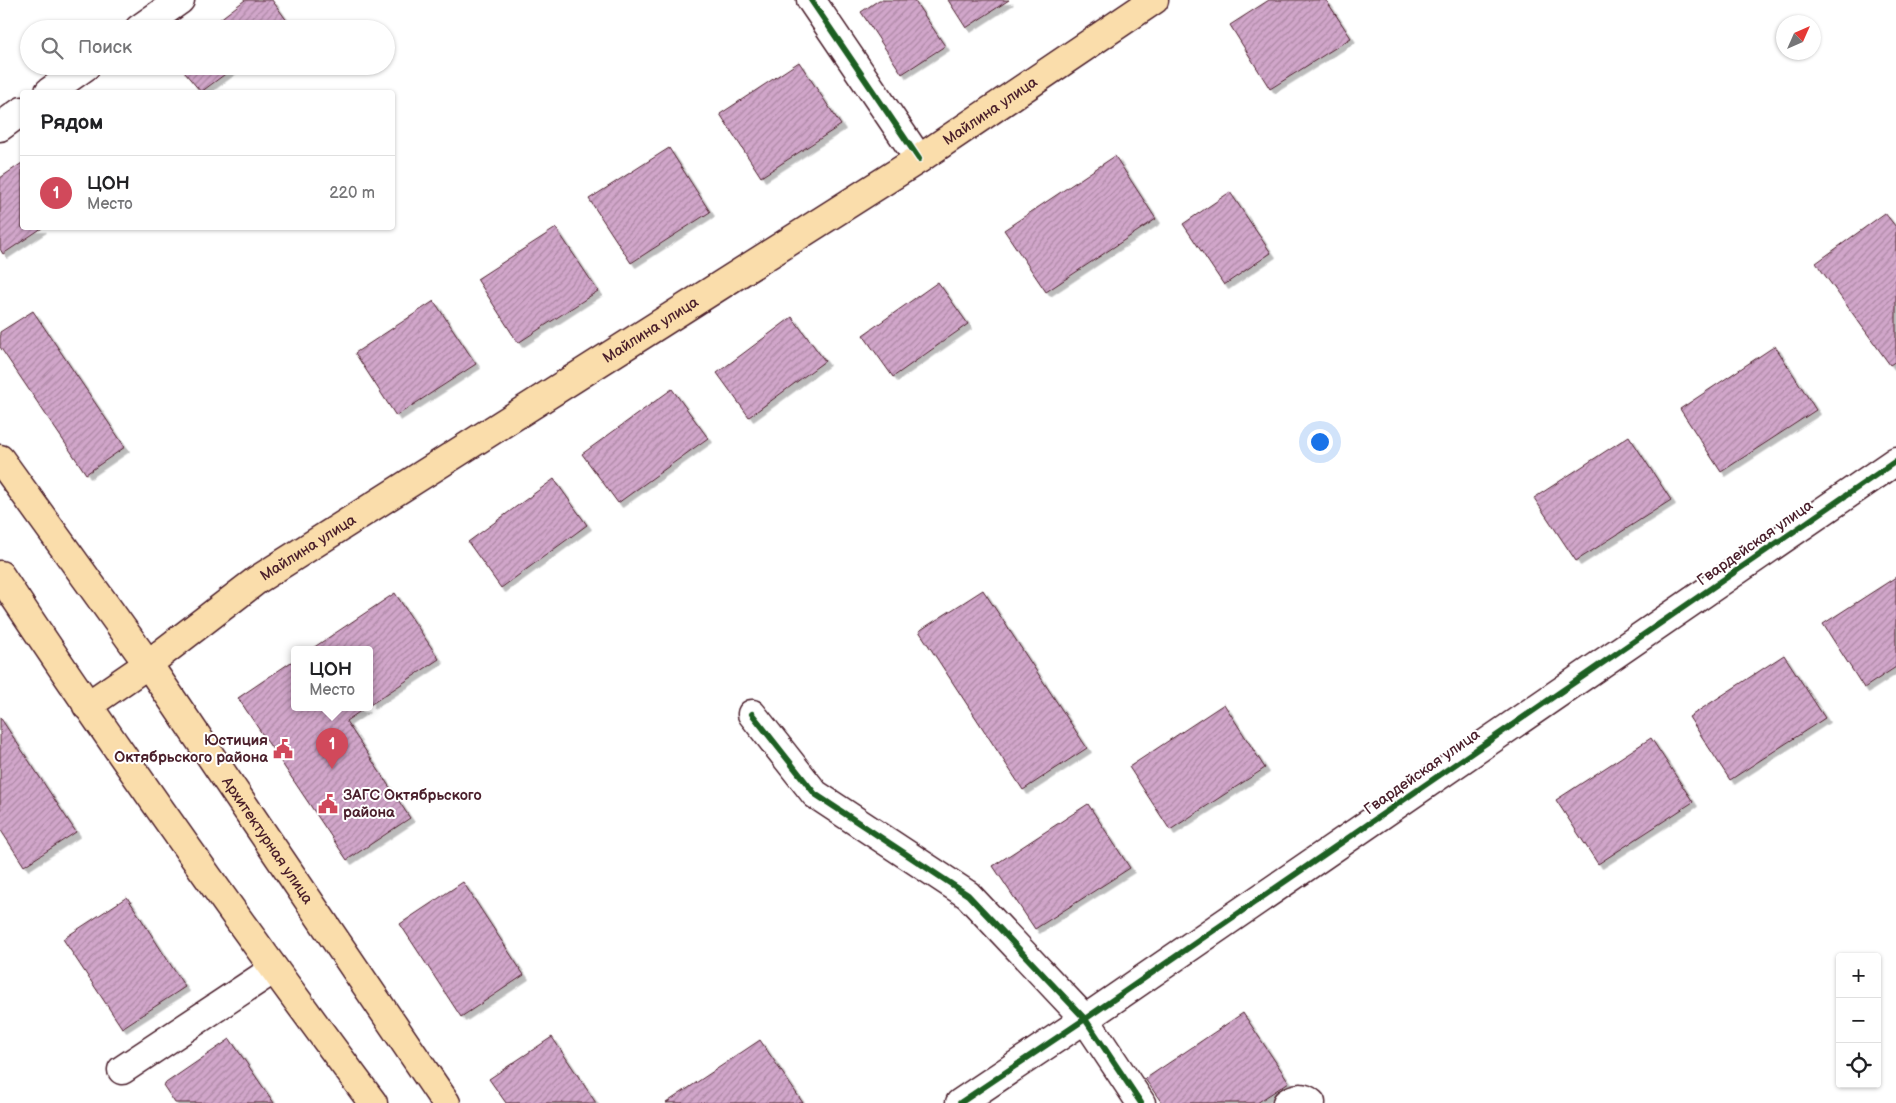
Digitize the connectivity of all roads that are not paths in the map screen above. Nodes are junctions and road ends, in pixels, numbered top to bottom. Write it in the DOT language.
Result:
graph roads {
  1 [pos="180,0"];
  2 [pos="811,0"];
  3 [pos="1154,0"];
  4 [pos="152,20"];
  5 [pos="73,75"];
  6 [pos="52,90"];
  7 [pos="20,112"];
  8 [pos="0,127"];
  9 [pos="919,159"];
  10 [pos="0,459"];
  11 [pos="1896,461"];
  12 [pos="3,586"];
  13 [pos="148,664"];
  14 [pos="87,706"];
  15 [pos="752,714"];
  16 [pos="274,970"];
  17 [pos="1085,1019"];
  18 [pos="122,1070"];
  19 [pos="373,1103"];
  20 [pos="446,1103"];
  21 [pos="960,1103"];
  22 [pos="1141,1103"];
  23 [pos="1287,1103"];
  24 [pos="1311,1103"];
  1 -- 4 [label="street"];
  2 -- 9 [label="street"];
  3 -- 9 [label="main road, Майлина улица"];
  5 -- 6 [label="street"];
  7 -- 8 [label="street"];
  9 -- 13 [label="main road, Майлина улица"];
  10 -- 13 [label="main road, Архитектурная улица"];
  11 -- 17 [label="street, Гвардейская улица"];
  12 -- 14 [label="main road"];
  13 -- 14 [label="main road, Майлина улица"];
  13 -- 20 [label="main road, Архитектурная улица"];
  14 -- 16 [label="main road"];
  15 -- 17 [label="street"];
  16 -- 18 [label="street"];
  16 -- 19 [label="main road"];
  17 -- 21 [label="street, Гвардейская улица"];
  17 -- 22 [label="street"];
  23 -- 24 [label="street"];
}
